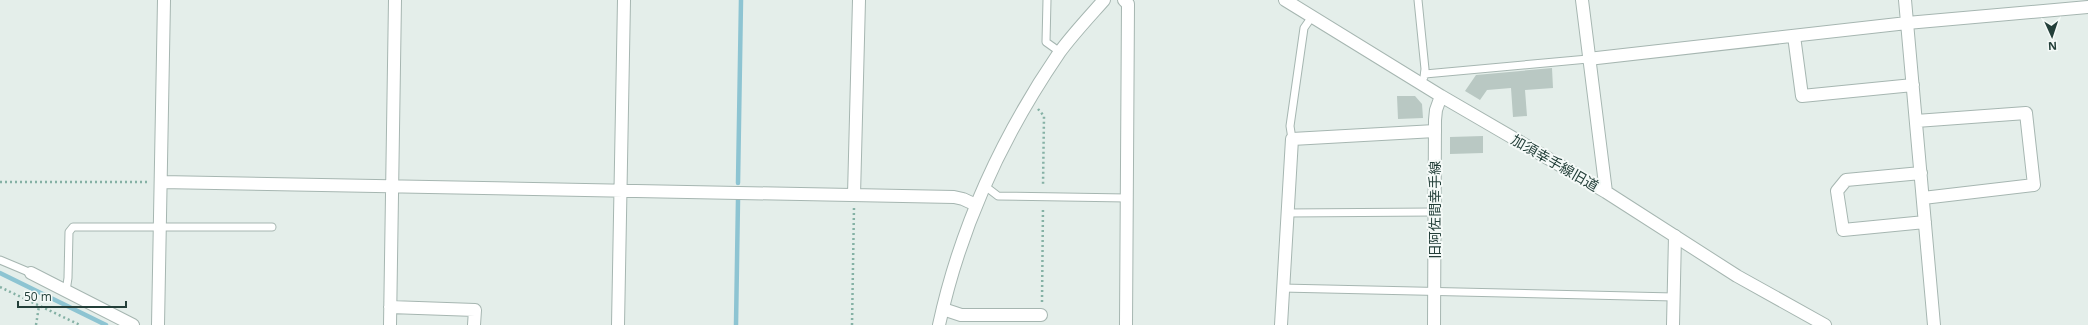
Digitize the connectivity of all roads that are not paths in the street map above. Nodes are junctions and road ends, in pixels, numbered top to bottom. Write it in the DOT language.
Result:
graph roads {
  1 [pos="164,0"];
  2 [pos="395,0"];
  3 [pos="624,0"];
  4 [pos="859,0"];
  5 [pos="1047,0"];
  6 [pos="1104,0"];
  7 [pos="1124,0"];
  8 [pos="1285,0"];
  9 [pos="1418,0"];
  10 [pos="1582,0"];
  11 [pos="1905,0"];
  12 [pos="2088,7"];
  13 [pos="1311,18"];
  14 [pos="1907,23"];
  15 [pos="1794,36"];
  16 [pos="1060,52"];
  17 [pos="1588,59"];
  18 [pos="1423,78"];
  19 [pos="1913,85"];
  20 [pos="1441,96"];
  21 [pos="1916,121"];
  22 [pos="1435,131"];
  23 [pos="1292,139"];
  24 [pos="1921,174"];
  25 [pos="161,182"];
  26 [pos="392,186"];
  27 [pos="985,186"];
  28 [pos="620,190"];
  29 [pos="1606,192"];
  30 [pos="854,195"];
  31 [pos="1127,198"];
  32 [pos="1923,198"];
  33 [pos="976,205"];
  34 [pos="1435,212"];
  35 [pos="1287,213"];
  36 [pos="1925,222"];
  37 [pos="160,227"];
  38 [pos="272,227"];
  39 [pos="1674,236"];
  40 [pos="0,260"];
  41 [pos="31,273"];
  42 [pos="1282,288"];
  43 [pos="66,291"];
  44 [pos="1435,291"];
  45 [pos="1674,297"];
  46 [pos="390,307"];
  47 [pos="943,309"];
  48 [pos="1041,315"];
  49 [pos="1821,324"];
  50 [pos="134,325"];
  51 [pos="158,325"];
  52 [pos="390,325"];
  53 [pos="474,325"];
  54 [pos="618,325"];
  55 [pos="939,325"];
  56 [pos="1126,325"];
  57 [pos="1280,325"];
  58 [pos="1434,325"];
  59 [pos="1674,325"];
  60 [pos="1934,325"];
  1 -- 25 [label="street"];
  2 -- 26 [label="street"];
  3 -- 28 [label="street"];
  4 -- 30 [label="street"];
  5 -- 16 [label="lane"];
  6 -- 16 [label="street"];
  7 -- 31 [label="street"];
  8 -- 13 [label="street, 加須幸手線旧道"];
  9 -- 18 [label="lane"];
  10 -- 17 [label="street"];
  11 -- 14 [label="street"];
  12 -- 14 [label="street"];
  13 -- 18 [label="street, 加須幸手線旧道"];
  13 -- 23 [label="lane"];
  14 -- 15 [label="street"];
  14 -- 19 [label="street"];
  15 -- 17 [label="street"];
  15 -- 19 [label="street"];
  16 -- 27 [label="street"];
  17 -- 18 [label="lane"];
  17 -- 29 [label="street"];
  18 -- 20 [label="street, 加須幸手線旧道"];
  19 -- 21 [label="street"];
  20 -- 22 [label="street, 旧阿佐間幸手線"];
  20 -- 29 [label="street, 加須幸手線旧道"];
  21 -- 24 [label="street"];
  21 -- 32 [label="street"];
  22 -- 23 [label="street"];
  22 -- 34 [label="street, 旧阿佐間幸手線"];
  23 -- 35 [label="street"];
  24 -- 32 [label="street"];
  24 -- 36 [label="street"];
  25 -- 26 [label="street"];
  25 -- 37 [label="street"];
  26 -- 28 [label="street"];
  26 -- 46 [label="street"];
  27 -- 31 [label="lane"];
  27 -- 33 [label="street"];
  28 -- 30 [label="street"];
  28 -- 54 [label="street"];
  29 -- 39 [label="street, 加須幸手線旧道"];
  30 -- 33 [label="street"];
  31 -- 56 [label="street"];
  32 -- 36 [label="street"];
  33 -- 47 [label="street"];
  34 -- 35 [label="lane"];
  34 -- 44 [label="street, 旧阿佐間幸手線"];
  35 -- 42 [label="street"];
  36 -- 60 [label="street"];
  37 -- 38 [label="lane"];
  37 -- 43 [label="lane"];
  37 -- 51 [label="street"];
  39 -- 45 [label="street"];
  39 -- 49 [label="street, 加須幸手線旧道"];
  40 -- 41 [label="lane"];
  41 -- 43 [label="street"];
  42 -- 44 [label="lane"];
  42 -- 57 [label="street"];
  43 -- 50 [label="street"];
  44 -- 45 [label="lane"];
  44 -- 58 [label="street, 旧阿佐間幸手線"];
  45 -- 59 [label="street"];
  46 -- 52 [label="street"];
  46 -- 53 [label="street"];
  47 -- 48 [label="street"];
  47 -- 55 [label="street"];
}
